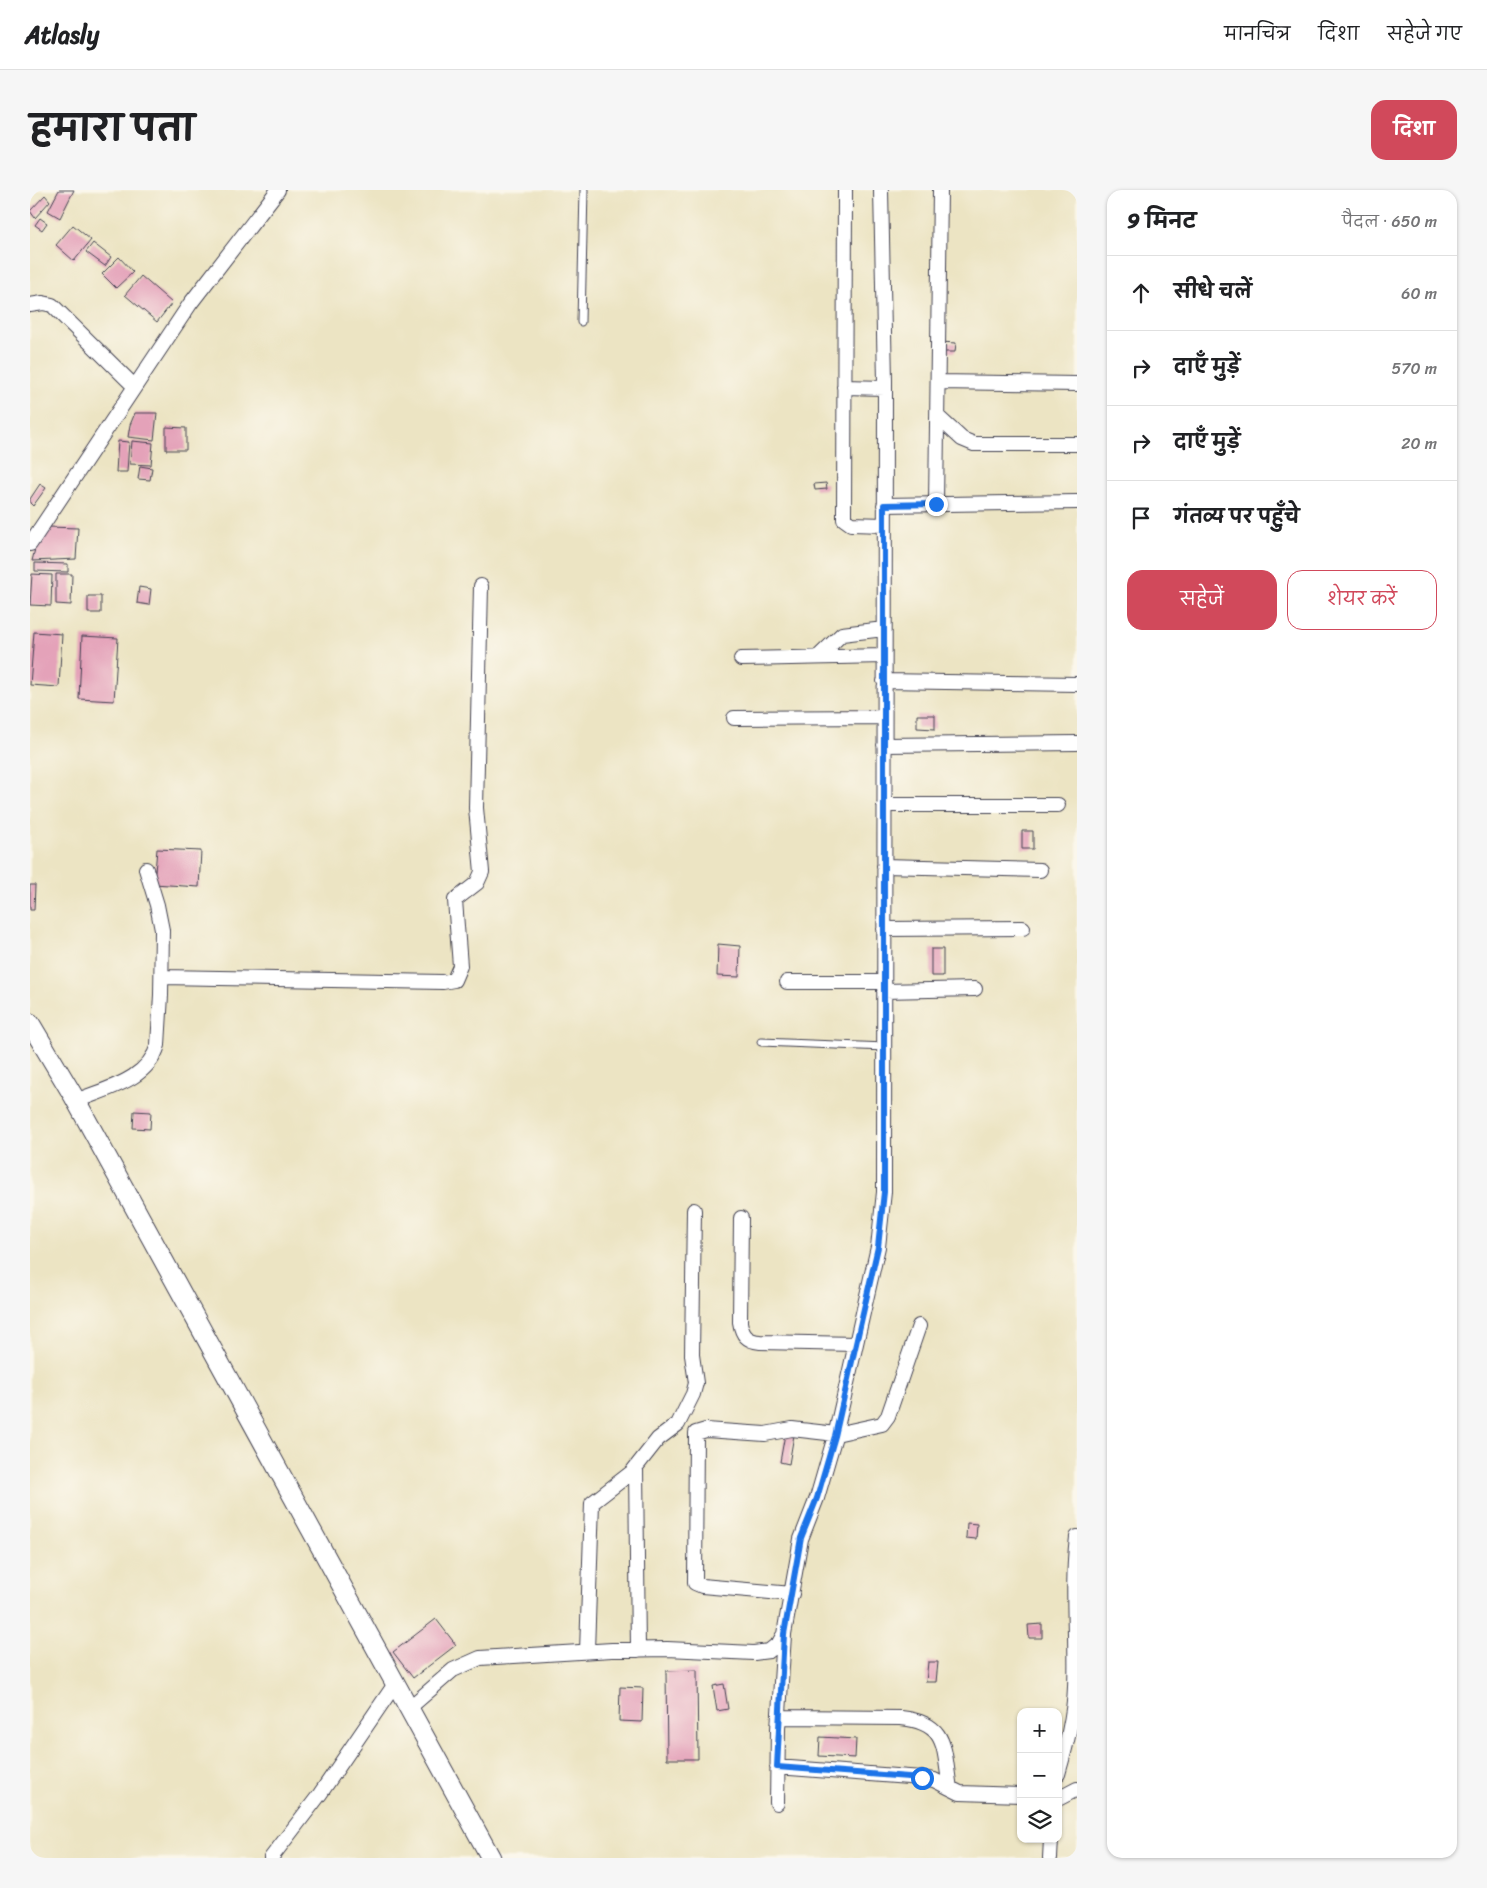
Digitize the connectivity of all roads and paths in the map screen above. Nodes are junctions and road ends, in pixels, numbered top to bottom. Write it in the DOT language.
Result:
graph roads {
  1 [pos="278,190"];
  2 [pos="584,190"];
  3 [pos="845,190"];
  4 [pos="881,190"];
  5 [pos="940,190"];
  6 [pos="30,305"];
  7 [pos="581,322"];
  8 [pos="938,382"];
  9 [pos="1077,384"];
  10 [pos="134,386"];
  11 [pos="844,387"];
  12 [pos="885,388"];
  13 [pos="937,416"];
  14 [pos="1077,444"];
  15 [pos="1077,502"];
  16 [pos="936,504"];
  17 [pos="884,505"];
  18 [pos="884,525"];
  19 [pos="30,544"];
  20 [pos="481,586"];
  21 [pos="884,629"];
  22 [pos="884,656"];
  23 [pos="818,657"];
  24 [pos="741,659"];
  25 [pos="884,681"];
  26 [pos="1077,684"];
  27 [pos="734,718"];
  28 [pos="884,718"];
  29 [pos="1077,743"];
  30 [pos="884,744"];
  31 [pos="884,804"];
  32 [pos="1058,804"];
  33 [pos="884,866"];
  34 [pos="146,869"];
  35 [pos="1040,870"];
  36 [pos="1023,928"];
  37 [pos="884,929"];
  38 [pos="162,977"];
  39 [pos="787,982"];
  40 [pos="884,986"];
  41 [pos="975,989"];
  42 [pos="30,1023"];
  43 [pos="761,1042"];
  44 [pos="886,1047"];
  45 [pos="76,1101"];
  46 [pos="694,1210"];
  47 [pos="741,1218"];
  48 [pos="919,1326"];
  49 [pos="856,1344"];
  50 [pos="836,1434"];
  51 [pos="636,1467"];
  52 [pos="1077,1538"];
  53 [pos="792,1594"];
  54 [pos="784,1634"];
  55 [pos="638,1650"];
  56 [pos="587,1651"];
  57 [pos="395,1684"];
  58 [pos="408,1709"];
  59 [pos="779,1718"];
  60 [pos="1062,1759"];
  61 [pos="777,1767"];
  62 [pos="950,1788"];
  63 [pos="1077,1788"];
  64 [pos="1017,1795"];
  65 [pos="1060,1798"];
  66 [pos="777,1803"];
  67 [pos="1051,1843"];
  68 [pos="271,1858"];
  69 [pos="491,1858"];
  70 [pos="1050,1858"];
  1 -- 10 [label="street"];
  2 -- 7 [label="lane"];
  3 -- 11 [label="street"];
  4 -- 12 [label="street"];
  5 -- 8 [label="street"];
  6 -- 10 [label="street"];
  8 -- 9 [label="street"];
  8 -- 13 [label="street"];
  10 -- 19 [label="street"];
  11 -- 12 [label="street"];
  11 -- 18 [label="street"];
  12 -- 17 [label="street"];
  13 -- 14 [label="street"];
  13 -- 16 [label="street"];
  15 -- 16 [label="street"];
  16 -- 17 [label="street"];
  17 -- 18 [label="street"];
  18 -- 21 [label="street"];
  20 -- 38 [label="street"];
  21 -- 22 [label="street"];
  21 -- 23 [label="street"];
  22 -- 23 [label="street"];
  22 -- 25 [label="street"];
  23 -- 24 [label="street"];
  25 -- 26 [label="street"];
  25 -- 28 [label="street"];
  27 -- 28 [label="street"];
  28 -- 30 [label="street"];
  29 -- 30 [label="street"];
  30 -- 31 [label="street"];
  31 -- 32 [label="street"];
  31 -- 33 [label="street"];
  33 -- 35 [label="street"];
  33 -- 37 [label="street"];
  34 -- 38 [label="street"];
  36 -- 37 [label="street"];
  37 -- 40 [label="street"];
  38 -- 45 [label="street"];
  39 -- 40 [label="street"];
  40 -- 41 [label="street"];
  40 -- 44 [label="street"];
  42 -- 45 [label="street"];
  43 -- 44 [label="lane"];
  44 -- 49 [label="street"];
  45 -- 57 [label="street"];
  46 -- 51 [label="street"];
  47 -- 49 [label="street"];
  48 -- 50 [label="street"];
  49 -- 50 [label="street"];
  50 -- 53 [label="street"];
  50 -- 53 [label="street"];
  51 -- 55 [label="street"];
  51 -- 56 [label="street"];
  52 -- 60 [label="street"];
  53 -- 54 [label="street"];
  54 -- 55 [label="street"];
  54 -- 59 [label="street"];
  55 -- 56 [label="street"];
  56 -- 58 [label="street"];
  57 -- 58 [label="street"];
  57 -- 68 [label="street"];
  58 -- 69 [label="street"];
  59 -- 61 [label="street"];
  59 -- 62 [label="street"];
  61 -- 62 [label="street"];
  61 -- 66 [label="street"];
  62 -- 64 [label="street"];
  63 -- 65 [label="street"];
  67 -- 70 [label="street"];
}
